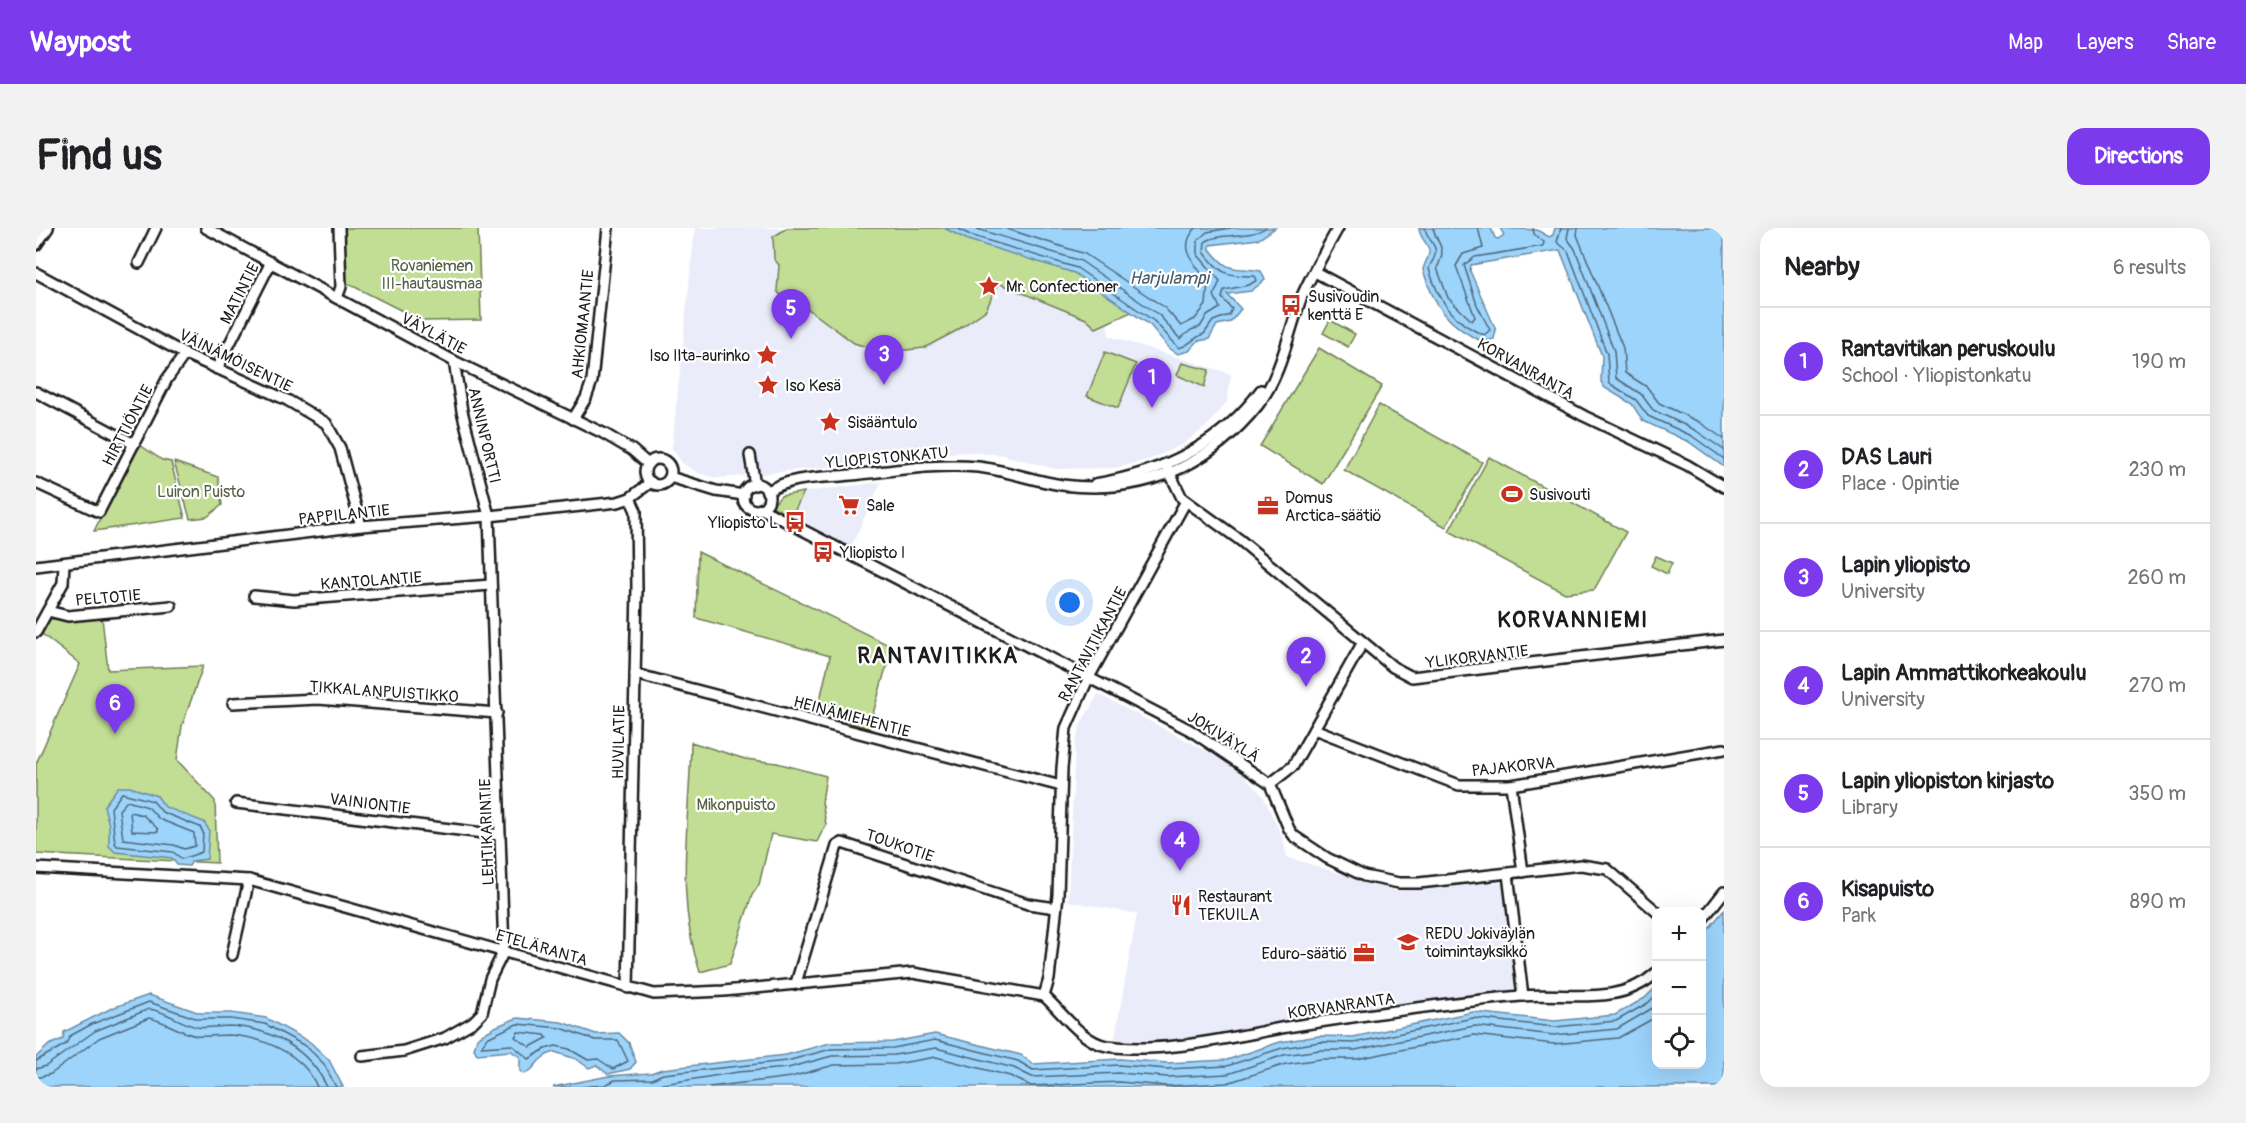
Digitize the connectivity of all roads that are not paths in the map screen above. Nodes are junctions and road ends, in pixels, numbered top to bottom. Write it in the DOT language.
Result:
graph roads {
  1 [pos="48,228"];
  2 [pos="156,228"];
  3 [pos="206,228"];
  4 [pos="339,228"];
  5 [pos="608,228"];
  6 [pos="1338,228"];
  7 [pos="36,245"];
  8 [pos="271,262"];
  9 [pos="139,263"];
  10 [pos="1315,272"];
  11 [pos="36,273"];
  12 [pos="337,298"];
  13 [pos="185,354"];
  14 [pos="454,361"];
  15 [pos="217,369"];
  16 [pos="36,392"];
  17 [pos="573,419"];
  18 [pos="134,444"];
  19 [pos="750,455"];
  20 [pos="648,464"];
  21 [pos="1168,469"];
  22 [pos="670,477"];
  23 [pos="651,482"];
  24 [pos="36,483"];
  25 [pos="755,485"];
  26 [pos="1724,487"];
  27 [pos="768,492"];
  28 [pos="744,495"];
  29 [pos="630,498"];
  30 [pos="1186,501"];
  31 [pos="762,509"];
  32 [pos="489,516"];
  33 [pos="361,526"];
  34 [pos="64,563"];
  35 [pos="36,566"];
  36 [pos="491,585"];
  37 [pos="255,596"];
  38 [pos="171,606"];
  39 [pos="48,611"];
  40 [pos="36,632"];
  41 [pos="1724,640"];
  42 [pos="1363,642"];
  43 [pos="635,674"];
  44 [pos="1088,679"];
  45 [pos="234,703"];
  46 [pos="497,713"];
  47 [pos="1314,729"];
  48 [pos="1724,749"];
  49 [pos="1270,784"];
  50 [pos="1511,785"];
  51 [pos="1061,786"];
  52 [pos="236,803"];
  53 [pos="500,835"];
  54 [pos="36,868"];
  55 [pos="1524,872"];
  56 [pos="1508,874"];
  57 [pos="249,879"];
  58 [pos="1724,892"];
  59 [pos="1056,908"];
  60 [pos="1652,908"];
  61 [pos="1706,914"];
  62 [pos="504,951"];
  63 [pos="232,956"];
  64 [pos="1652,977"];
  65 [pos="795,983"];
  66 [pos="628,988"];
  67 [pos="1044,996"];
  68 [pos="1523,996"];
  69 [pos="362,1056"];
  1 -- 7 [label="street"];
  2 -- 9 [label="street"];
  3 -- 8 [label="street, VÄYLÄTIE"];
  4 -- 12 [label="street"];
  5 -- 17 [label="street, AHKIOMAANTIE"];
  6 -- 10 [label="street, YLIOPISTONKATU"];
  8 -- 12 [label="street, VÄYLÄTIE"];
  8 -- 15 [label="street, MATINTIE"];
  10 -- 21 [label="street, YLIOPISTONKATU"];
  10 -- 26 [label="street, KORVANRANTA"];
  11 -- 13 [label="street, VÄINÄMÖISENTIE"];
  12 -- 14 [label="street, VÄYLÄTIE"];
  13 -- 15 [label="street, VÄINÄMÖISENTIE"];
  13 -- 18 [label="street, HIRTTIÖNTIE"];
  14 -- 17 [label="street, VÄYLÄTIE"];
  14 -- 32 [label="street, ANNINPORTTI"];
  15 -- 33 [label="street, VÄINÄMÖISENTIE"];
  16 -- 18 [label="street"];
  17 -- 20 [label="street, VÄYLÄTIE"];
  18 -- 24 [label="street, HIRTTIÖNTIE"];
  19 -- 25 [label="street"];
  20 -- 22 [label="street"];
  20 -- 23 [label="street"];
  21 -- 27 [label="street, YLIOPISTONKATU"];
  21 -- 30 [label="street"];
  22 -- 23 [label="street"];
  22 -- 28 [label="street"];
  23 -- 29 [label="street"];
  25 -- 27 [label="street"];
  25 -- 28 [label="street"];
  27 -- 31 [label="street"];
  28 -- 31 [label="street"];
  29 -- 32 [label="street, PAPPILANTIE"];
  29 -- 43 [label="street, HUVILATIE"];
  30 -- 42 [label="street, YLIKORVANTIE"];
  30 -- 44 [label="street, RANTAVITIKANTIE"];
  31 -- 44 [label="street, JOKIVÄYLÄ"];
  32 -- 33 [label="street, PAPPILANTIE"];
  32 -- 36 [label="street, LEHTIKARINTIE"];
  33 -- 34 [label="street, PAPPILANTIE"];
  34 -- 35 [label="street, PAPPILANTIE"];
  34 -- 39 [label="street"];
  36 -- 37 [label="street, KANTOLANTIE"];
  36 -- 46 [label="street, LEHTIKARINTIE"];
  38 -- 39 [label="street, PELTOTIE"];
  39 -- 40 [label="street"];
  41 -- 42 [label="street, YLIKORVANTIE"];
  42 -- 47 [label="street"];
  43 -- 51 [label="street, HEINÄMIEHENTIE"];
  43 -- 66 [label="street, HUVILATIE"];
  44 -- 49 [label="street, JOKIVÄYLÄ"];
  44 -- 51 [label="street, RANTAVITIKANTIE"];
  45 -- 46 [label="street, TIKKALANPUISTIKKO"];
  46 -- 53 [label="street, LEHTIKARINTIE"];
  47 -- 49 [label="street"];
  47 -- 50 [label="street, PAJAKORVA"];
  48 -- 50 [label="street, PAJAKORVA"];
  49 -- 56 [label="street"];
  50 -- 55 [label="street"];
  51 -- 59 [label="street, RANTAVITIKANTIE"];
  52 -- 53 [label="street, VAINIONTIE"];
  53 -- 62 [label="street, LEHTIKARINTIE"];
  54 -- 57 [label="street, ETELÄRANTA"];
  55 -- 56 [label="street"];
  55 -- 60 [label="street"];
  56 -- 68 [label="street"];
  57 -- 62 [label="street, ETELÄRANTA"];
  57 -- 63 [label="street"];
  58 -- 61 [label="street"];
  59 -- 65 [label="street, TOUKOTIE"];
  59 -- 67 [label="street, RANTAVITIKANTIE"];
  62 -- 66 [label="street, ETELÄRANTA"];
  62 -- 69 [label="street, LEHTIKARINTIE"];
  64 -- 68 [label="street, KORVANRANTA"];
  65 -- 66 [label="street, ETELÄRANTA"];
  65 -- 67 [label="street, ETELÄRANTA"];
  67 -- 68 [label="street, KORVANRANTA"];
}
